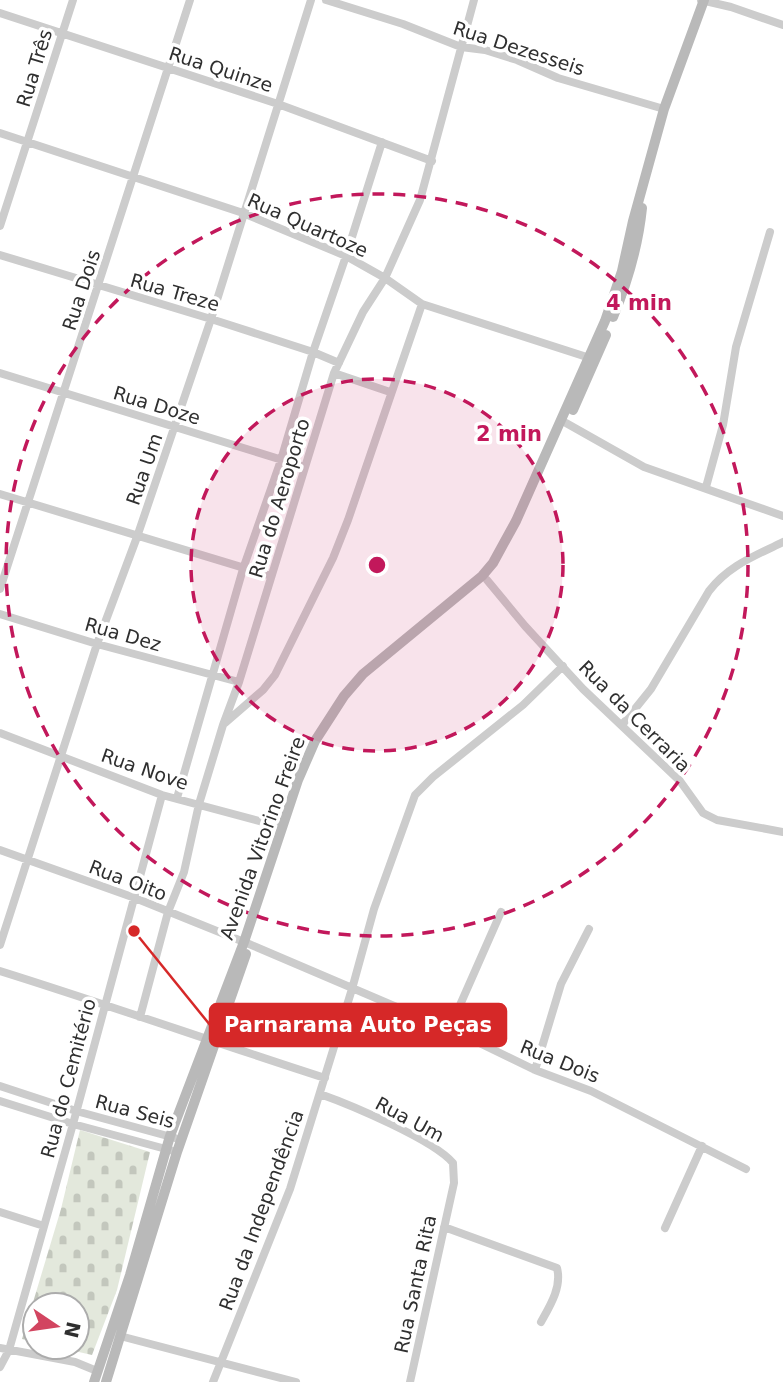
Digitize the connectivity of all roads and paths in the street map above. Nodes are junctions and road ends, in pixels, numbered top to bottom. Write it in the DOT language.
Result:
graph roads {
  1 [pos="73,0"];
  2 [pos="190,0"];
  3 [pos="311,0"];
  4 [pos="326,0"];
  5 [pos="474,0"];
  6 [pos="703,0"];
  7 [pos="0,13"];
  8 [pos="783,25"];
  9 [pos="61,34"];
  10 [pos="461,47"];
  11 [pos="168,69"];
  12 [pos="278,104"];
  13 [pos="664,109"];
  14 [pos="0,133"];
  15 [pos="382,142"];
  16 [pos="27,143"];
  17 [pos="432,160"];
  18 [pos="134,178"];
  19 [pos="243,213"];
  20 [pos="0,226"];
  21 [pos="770,232"];
  22 [pos="0,255"];
  23 [pos="346,256"];
  24 [pos="385,278"];
  25 [pos="99,286"];
  26 [pos="422,304"];
  27 [pos="211,319"];
  28 [pos="313,352"];
  29 [pos="592,359"];
  30 [pos="339,363"];
  31 [pos="0,373"];
  32 [pos="334,373"];
  33 [pos="390,392"];
  34 [pos="63,393"];
  35 [pos="566,423"];
  36 [pos="174,427"];
  37 [pos="281,460"];
  38 [pos="305,467"];
  39 [pos="706,487"];
  40 [pos="0,494"];
  41 [pos="28,502"];
  42 [pos="783,516"];
  43 [pos="137,537"];
  44 [pos="783,542"];
  45 [pos="243,569"];
  46 [pos="271,576"];
  47 [pos="487,580"];
  48 [pos="0,589"];
  49 [pos="0,614"];
  50 [pos="97,643"];
  51 [pos="564,666"];
  52 [pos="212,674"];
  53 [pos="239,682"];
  54 [pos="223,725"];
  55 [pos="622,725"];
  56 [pos="0,733"];
  57 [pos="62,755"];
  58 [pos="162,795"];
  59 [pos="177,798"];
  60 [pos="199,804"];
  61 [pos="282,827"];
  62 [pos="783,832"];
  63 [pos="0,850"];
  64 [pos="28,860"];
  65 [pos="135,898"];
  66 [pos="168,912"];
  67 [pos="501,912"];
  68 [pos="589,929"];
  69 [pos="247,943"];
  70 [pos="0,945"];
  71 [pos="0,971"];
  72 [pos="352,989"];
  73 [pos="104,1003"];
  74 [pos="140,1017"];
  75 [pos="449,1030"];
  76 [pos="211,1041"];
  77 [pos="536,1070"];
  78 [pos="325,1078"];
  79 [pos="0,1086"];
  80 [pos="320,1094"];
  81 [pos="0,1101"];
  82 [pos="76,1111"];
  83 [pos="73,1124"];
  84 [pos="176,1138"];
  85 [pos="702,1146"];
  86 [pos="172,1150"];
  87 [pos="746,1169"];
  88 [pos="451,1194"];
  89 [pos="0,1212"];
  90 [pos="44,1226"];
  91 [pos="444,1227"];
  92 [pos="665,1228"];
  93 [pos="541,1322"];
  94 [pos="120,1336"];
  95 [pos="4,1349"];
  96 [pos="219,1363"];
  97 [pos="0,1367"];
  98 [pos="95,1376"];
  99 [pos="106,1382"];
  100 [pos="213,1382"];
  101 [pos="296,1382"];
  102 [pos="410,1382"];
  1 -- 9 [label="street, Rua Três"];
  2 -- 11 [label="street, Rua Dois"];
  3 -- 12 [label="street, Rua Um"];
  4 -- 10 [label="street, Rua Dezesseis"];
  5 -- 10 [label="street, Rua do Aeroporto"];
  6 -- 8 [label="street"];
  6 -- 13 [label="street, Avenida Vitorino Freire"];
  7 -- 9 [label="street, Rua Quinze"];
  9 -- 11 [label="street, Rua Quinze"];
  9 -- 16 [label="street, Rua Três"];
  10 -- 13 [label="street, Rua Dezesseis"];
  10 -- 17 [label="street, Rua do Aeroporto"];
  11 -- 12 [label="street, Rua Quinze"];
  11 -- 18 [label="street, Rua Dois"];
  12 -- 15 [label="street, Rua Quinze"];
  12 -- 19 [label="street, Rua Um"];
  13 -- 29 [label="street, Avenida Vitorino Freire"];
  14 -- 16 [label="street, Rua Quartoze"];
  15 -- 17 [label="street, Rua Quinze"];
  15 -- 23 [label="street"];
  16 -- 18 [label="street, Rua Quartoze"];
  16 -- 20 [label="street, Rua Três"];
  17 -- 24 [label="street, Rua do Aeroporto"];
  18 -- 19 [label="street, Rua Quartoze"];
  18 -- 25 [label="street, Rua Dois"];
  19 -- 23 [label="street, Rua Quartoze"];
  19 -- 27 [label="street, Rua Um"];
  21 -- 39 [label="street"];
  22 -- 25 [label="street, Rua Treze"];
  23 -- 24 [label="street, Rua Quartoze"];
  23 -- 28 [label="street"];
  24 -- 26 [label="street, Rua Quartoze"];
  24 -- 30 [label="street, Rua do Aeroporto"];
  25 -- 27 [label="street, Rua Treze"];
  25 -- 34 [label="street, Rua Dois"];
  26 -- 29 [label="street, Rua Quartoze"];
  26 -- 33 [label="street"];
  27 -- 28 [label="street, Rua Treze"];
  27 -- 36 [label="street, Rua Um"];
  28 -- 30 [label="street, Rua Treze"];
  28 -- 37 [label="street"];
  29 -- 35 [label="street, Avenida Vitorino Freire"];
  29 -- 61 [label="street, Avenida Vitorino Freire"];
  30 -- 32 [label="street, Rua do Aeroporto"];
  31 -- 34 [label="street, Rua Doze"];
  32 -- 33 [label="street"];
  32 -- 38 [label="street, Rua do Aeroporto"];
  33 -- 54 [label="street"];
  34 -- 36 [label="street, Rua Doze"];
  34 -- 41 [label="street, Rua Dois"];
  35 -- 39 [label="street"];
  35 -- 47 [label="street, Avenida Vitorino Freire"];
  36 -- 37 [label="street, Rua Doze"];
  36 -- 43 [label="street, Rua Um"];
  37 -- 38 [label="street, Rua Doze"];
  37 -- 45 [label="street"];
  38 -- 46 [label="street, Rua do Aeroporto"];
  39 -- 42 [label="street"];
  40 -- 41 [label="street"];
  41 -- 43 [label="street"];
  41 -- 48 [label="street, Rua Dois"];
  43 -- 45 [label="street"];
  43 -- 50 [label="street, Rua Um"];
  44 -- 55 [label="street"];
  45 -- 46 [label="street"];
  45 -- 52 [label="street"];
  46 -- 53 [label="street, Rua do Aeroporto"];
  47 -- 51 [label="street, Rua da Cerraria"];
  47 -- 69 [label="street, Avenida Vitorino Freire"];
  49 -- 50 [label="street, Rua Dez"];
  50 -- 52 [label="street, Rua Dez"];
  50 -- 57 [label="street, Rua Um"];
  51 -- 55 [label="street, Rua da Cerraria"];
  51 -- 72 [label="street, Rua da Independência"];
  52 -- 53 [label="street, Rua Dez"];
  52 -- 59 [label="street"];
  53 -- 54 [label="street, Rua do Aeroporto"];
  54 -- 60 [label="street, Rua do Aeroporto"];
  55 -- 62 [label="street, Rua da Cerraria"];
  56 -- 57 [label="street, Rua Nove"];
  57 -- 58 [label="street, Rua Nove"];
  57 -- 64 [label="street, Rua Um"];
  58 -- 59 [label="street, Rua Nove"];
  58 -- 65 [label="street, Rua do Cemitério"];
  59 -- 60 [label="street, Rua Nove"];
  60 -- 61 [label="street, Rua Nove"];
  60 -- 66 [label="street, Rua do Aeroporto"];
  61 -- 69 [label="street, Avenida Vitorino Freire"];
  63 -- 64 [label="street, Rua Oito"];
  64 -- 65 [label="street, Rua Oito"];
  64 -- 70 [label="street, Rua Um"];
  65 -- 66 [label="street, Rua Oito"];
  65 -- 73 [label="street, Rua do Cemitério"];
  66 -- 69 [label="street, Rua Oito"];
  66 -- 74 [label="street, Rua do Aeroporto"];
  67 -- 75 [label="street"];
  68 -- 77 [label="street"];
  69 -- 72 [label="street, Rua Dois"];
  69 -- 76 [label="street, Avenida Vitorino Freire"];
  71 -- 73 [label="street"];
  72 -- 75 [label="street, Rua Dois"];
  72 -- 78 [label="street, Rua da Independência"];
  73 -- 74 [label="street"];
  73 -- 82 [label="street, Rua do Cemitério"];
  74 -- 76 [label="street"];
  75 -- 77 [label="street, Rua Dois"];
  76 -- 78 [label="street"];
  76 -- 84 [label="street, Avenida Vitorino Freire"];
  77 -- 85 [label="street, Rua Dois"];
  78 -- 80 [label="street, Rua da Independência"];
  79 -- 82 [label="street, Rua Seis"];
  80 -- 88 [label="street, Rua Um"];
  80 -- 96 [label="street, Rua da Independência"];
  81 -- 83 [label="street"];
  82 -- 83 [label="street, Rua do Cemitério"];
  82 -- 84 [label="street, Rua Seis"];
  83 -- 86 [label="street"];
  83 -- 90 [label="street, Rua do Cemitério"];
  84 -- 86 [label="street, Avenida Vitorino Freire"];
  85 -- 87 [label="street, Rua Dois"];
  85 -- 92 [label="street"];
  86 -- 94 [label="street, Avenida Vitorino Freire"];
  86 -- 98 [label="street, Avenida Vitorino Freire"];
  88 -- 91 [label="street, Rua Santa Rita"];
  89 -- 90 [label="street"];
  90 -- 95 [label="street, Rua do Cemitério"];
  91 -- 93 [label="street"];
  91 -- 102 [label="street, Rua Santa Rita"];
  94 -- 96 [label="street"];
  94 -- 99 [label="street, Avenida Vitorino Freire"];
  95 -- 97 [label="street, Rua do Cemitério"];
  95 -- 98 [label="street"];
  96 -- 100 [label="street, Rua da Independência"];
  96 -- 101 [label="street"];
}
